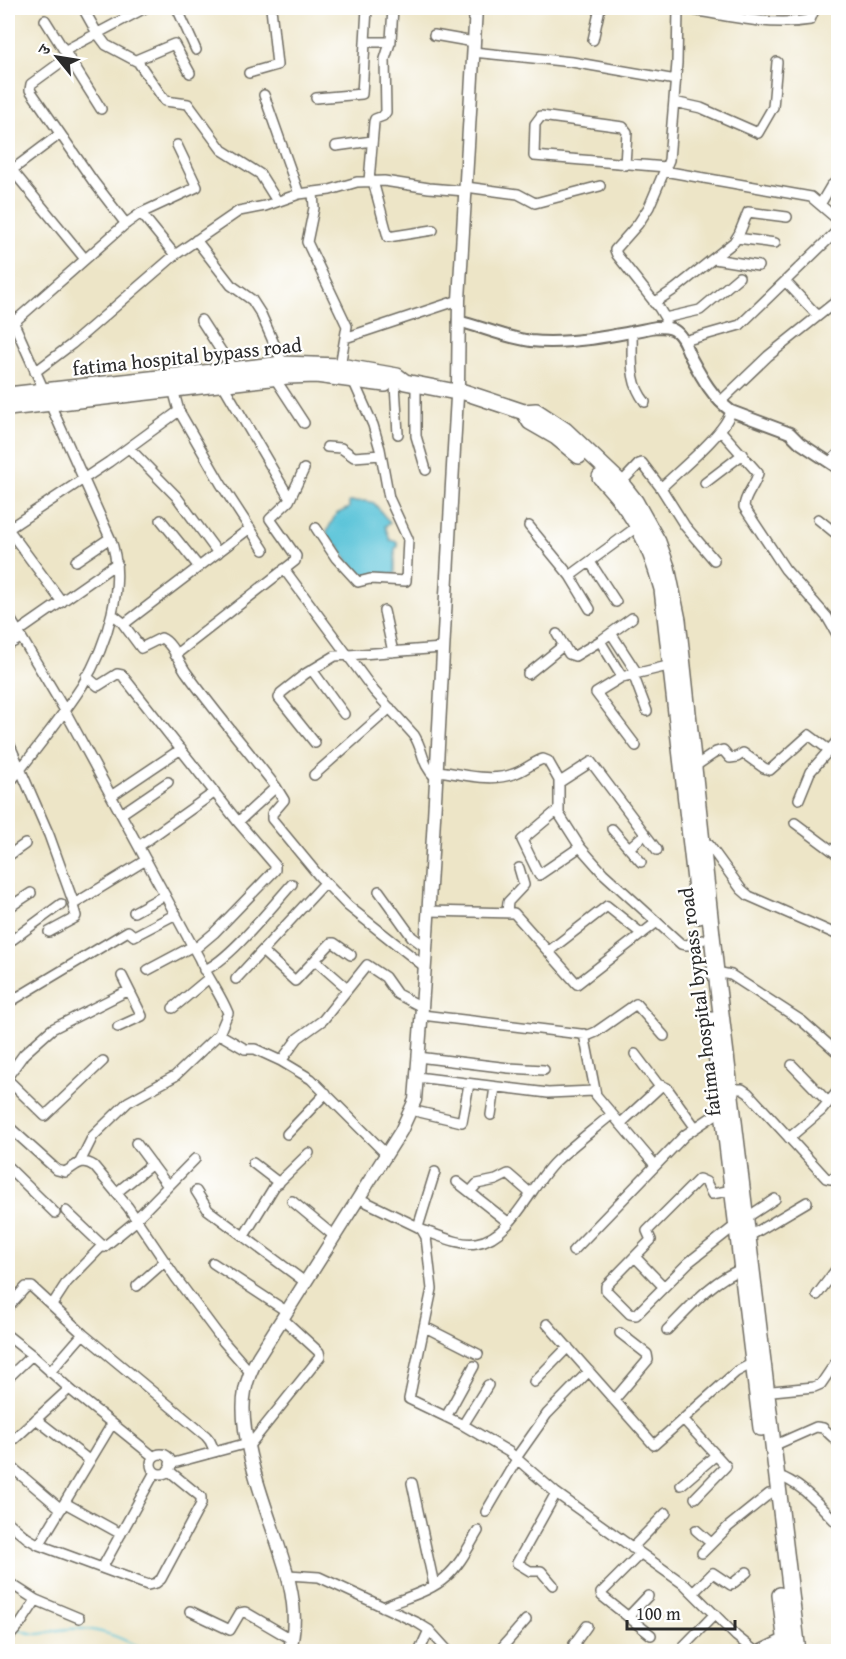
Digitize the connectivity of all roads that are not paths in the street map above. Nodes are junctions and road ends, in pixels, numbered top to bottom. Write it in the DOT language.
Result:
graph roads {
  1 [pos="83,8"];
  2 [pos="145,8"];
  3 [pos="177,8"];
  4 [pos="271,8"];
  5 [pos="367,8"];
  6 [pos="393,8"];
  7 [pos="476,8"];
  8 [pos="600,8"];
  9 [pos="680,8"];
  10 [pos="749,8"];
  11 [pos="815,8"];
  12 [pos="748,19"];
  13 [pos="45,20"];
  14 [pos="97,33"];
  15 [pos="434,35"];
  16 [pos="593,40"];
  17 [pos="365,42"];
  18 [pos="391,42"];
  19 [pos="473,47"];
  20 [pos="196,50"];
  21 [pos="66,54"];
  22 [pos="136,60"];
  23 [pos="777,62"];
  24 [pos="190,73"];
  25 [pos="249,73"];
  26 [pos="676,80"];
  27 [pos="264,95"];
  28 [pos="316,98"];
  29 [pos="674,102"];
  30 [pos="101,109"];
  31 [pos="60,134"];
  32 [pos="372,141"];
  33 [pos="177,145"];
  34 [pos="336,146"];
  35 [pos="625,165"];
  36 [pos="665,169"];
  37 [pos="10,171"];
  38 [pos="838,180"];
  39 [pos="371,181"];
  40 [pos="600,186"];
  41 [pos="466,189"];
  42 [pos="313,192"];
  43 [pos="299,194"];
  44 [pos="277,201"];
  45 [pos="818,201"];
  46 [pos="141,213"];
  47 [pos="787,217"];
  48 [pos="838,220"];
  49 [pos="126,224"];
  50 [pos="433,231"];
  51 [pos="837,234"];
  52 [pos="737,238"];
  53 [pos="196,240"];
  54 [pos="775,243"];
  55 [pos="175,255"];
  56 [pos="85,259"];
  57 [pos="714,259"];
  58 [pos="758,266"];
  59 [pos="739,277"];
  60 [pos="786,282"];
  61 [pos="459,300"];
  62 [pos="838,300"];
  63 [pos="654,303"];
  64 [pos="8,310"];
  65 [pos="818,316"];
  66 [pos="201,320"];
  67 [pos="458,321"];
  68 [pos="665,322"];
  69 [pos="13,323"];
  70 [pos="632,337"];
  71 [pos="345,338"];
  72 [pos="684,341"];
  73 [pos="340,366"];
  74 [pos="234,370"];
  75 [pos="278,371"];
  76 [pos="35,372"];
  77 [pos="353,380"];
  78 [pos="222,383"];
  79 [pos="406,384"];
  80 [pos="136,388"];
  81 [pos="173,389"];
  82 [pos="458,391"];
  83 [pos="8,395"];
  84 [pos="47,398"];
  85 [pos="645,402"];
  86 [pos="720,402"];
  87 [pos="8,408"];
  88 [pos="179,411"];
  89 [pos="731,411"];
  90 [pos="524,412"];
  91 [pos="304,423"];
  92 [pos="720,430"];
  93 [pos="398,434"];
  94 [pos="327,447"];
  95 [pos="129,448"];
  96 [pos="743,454"];
  97 [pos="838,454"];
  98 [pos="381,455"];
  99 [pos="834,465"];
  100 [pos="304,469"];
  101 [pos="426,470"];
  102 [pos="83,480"];
  103 [pos="621,483"];
  104 [pos="705,483"];
  105 [pos="661,488"];
  106 [pos="290,499"];
  107 [pos="818,519"];
  108 [pos="161,520"];
  109 [pos="529,526"];
  110 [pos="638,526"];
  111 [pos="250,528"];
  112 [pos="316,528"];
  113 [pos="838,532"];
  114 [pos="110,538"];
  115 [pos="264,550"];
  116 [pos="218,553"];
  117 [pos="714,560"];
  118 [pos="76,561"];
  119 [pos="590,562"];
  120 [pos="117,563"];
  121 [pos="661,565"];
  122 [pos="199,567"];
  123 [pos="284,569"];
  124 [pos="570,576"];
  125 [pos="62,602"];
  126 [pos="616,602"];
  127 [pos="590,609"];
  128 [pos="384,611"];
  129 [pos="112,614"];
  130 [pos="8,615"];
  131 [pos="632,618"];
  132 [pos="124,624"];
  133 [pos="838,632"];
  134 [pos="611,633"];
  135 [pos="557,634"];
  136 [pos="20,635"];
  137 [pos="600,641"];
  138 [pos="8,645"];
  139 [pos="564,645"];
  140 [pos="442,648"];
  141 [pos="393,652"];
  142 [pos="175,655"];
  143 [pos="346,656"];
  144 [pos="672,665"];
  145 [pos="312,670"];
  146 [pos="635,673"];
  147 [pos="528,674"];
  148 [pos="86,676"];
  149 [pos="622,677"];
  150 [pos="390,708"];
  151 [pos="64,710"];
  152 [pos="647,711"];
  153 [pos="344,714"];
  154 [pos="838,740"];
  155 [pos="8,741"];
  156 [pos="315,743"];
  157 [pos="636,746"];
  158 [pos="181,749"];
  159 [pos="829,750"];
  160 [pos="19,770"];
  161 [pos="689,770"];
  162 [pos="314,775"];
  163 [pos="436,775"];
  164 [pos="559,781"];
  165 [pos="168,782"];
  166 [pos="8,785"];
  167 [pos="276,787"];
  168 [pos="215,792"];
  169 [pos="111,796"];
  170 [pos="799,799"];
  171 [pos="258,804"];
  172 [pos="559,809"];
  173 [pos="121,814"];
  174 [pos="272,818"];
  175 [pos="238,822"];
  176 [pos="795,823"];
  177 [pos="612,829"];
  178 [pos="645,834"];
  179 [pos="702,840"];
  180 [pos="25,844"];
  181 [pos="139,846"];
  182 [pos="580,847"];
  183 [pos="629,848"];
  184 [pos="657,850"];
  185 [pos="838,855"];
  186 [pos="8,856"];
  187 [pos="146,860"];
  188 [pos="641,862"];
  189 [pos="519,868"];
  190 [pos="326,883"];
  191 [pos="292,884"];
  192 [pos="379,891"];
  193 [pos="31,893"];
  194 [pos="165,895"];
  195 [pos="61,904"];
  196 [pos="74,904"];
  197 [pos="8,908"];
  198 [pos="429,911"];
  199 [pos="134,912"];
  200 [pos="507,912"];
  201 [pos="176,914"];
  202 [pos="657,922"];
  203 [pos="49,932"];
  204 [pos="642,934"];
  205 [pos="838,935"];
  206 [pos="702,940"];
  207 [pos="8,943"];
  208 [pos="194,947"];
  209 [pos="427,948"];
  210 [pos="262,951"];
  211 [pos="549,951"];
  212 [pos="351,955"];
  213 [pos="315,960"];
  214 [pos="425,967"];
  215 [pos="148,970"];
  216 [pos="711,972"];
  217 [pos="206,974"];
  218 [pos="122,976"];
  219 [pos="236,979"];
  220 [pos="347,988"];
  221 [pos="129,990"];
  222 [pos="8,1003"];
  223 [pos="173,1008"];
  224 [pos="422,1011"];
  225 [pos="117,1027"];
  226 [pos="584,1034"];
  227 [pos="219,1035"];
  228 [pos="664,1036"];
  229 [pos="838,1051"];
  230 [pos="635,1054"];
  231 [pos="418,1057"];
  232 [pos="103,1061"];
  233 [pos="281,1061"];
  234 [pos="792,1065"];
  235 [pos="722,1067"];
  236 [pos="544,1070"];
  237 [pos="417,1077"];
  238 [pos="8,1078"];
  239 [pos="469,1084"];
  240 [pos="660,1085"];
  241 [pos="495,1087"];
  242 [pos="730,1089"];
  243 [pos="594,1091"];
  244 [pos="838,1091"];
  245 [pos="326,1093"];
  246 [pos="828,1102"];
  247 [pos="411,1110"];
  248 [pos="722,1110"];
  249 [pos="491,1114"];
  250 [pos="612,1114"];
  251 [pos="620,1124"];
  252 [pos="8,1125"];
  253 [pos="695,1127"];
  254 [pos="287,1134"];
  255 [pos="789,1138"];
  256 [pos="136,1143"];
  257 [pos="309,1153"];
  258 [pos="386,1154"];
  259 [pos="195,1159"];
  260 [pos="80,1162"];
  261 [pos="253,1163"];
  262 [pos="152,1164"];
  263 [pos="655,1164"];
  264 [pos="8,1167"];
  265 [pos="435,1172"];
  266 [pos="837,1178"];
  267 [pos="457,1182"];
  268 [pos="279,1183"];
  269 [pos="168,1186"];
  270 [pos="732,1190"];
  271 [pos="196,1191"];
  272 [pos="470,1192"];
  273 [pos="116,1193"];
  274 [pos="530,1193"];
  275 [pos="358,1198"];
  276 [pos="775,1198"];
  277 [pos="292,1201"];
  278 [pos="807,1203"];
  279 [pos="66,1211"];
  280 [pos="55,1213"];
  281 [pos="137,1219"];
  282 [pos="741,1221"];
  283 [pos="509,1223"];
  284 [pos="420,1229"];
  285 [pos="244,1236"];
  286 [pos="334,1236"];
  287 [pos="748,1237"];
  288 [pos="102,1246"];
  289 [pos="573,1251"];
  290 [pos="635,1257"];
  291 [pos="165,1261"];
  292 [pos="213,1263"];
  293 [pos="838,1267"];
  294 [pos="741,1269"];
  295 [pos="305,1282"];
  296 [pos="137,1286"];
  297 [pos="663,1286"];
  298 [pos="816,1295"];
  299 [pos="52,1305"];
  300 [pos="8,1307"];
  301 [pos="284,1314"];
  302 [pos="547,1324"];
  303 [pos="424,1327"];
  304 [pos="668,1330"];
  305 [pos="620,1333"];
  306 [pos="83,1334"];
  307 [pos="8,1336"];
  308 [pos="568,1347"];
  309 [pos="478,1354"];
  310 [pos="32,1355"];
  311 [pos="838,1359"];
  312 [pos="753,1363"];
  313 [pos="474,1366"];
  314 [pos="589,1371"];
  315 [pos="50,1372"];
  316 [pos="250,1372"];
  317 [pos="8,1378"];
  318 [pos="534,1382"];
  319 [pos="488,1385"];
  320 [pos="69,1389"];
  321 [pos="762,1392"];
  322 [pos="614,1400"];
  323 [pos="446,1417"];
  324 [pos="36,1419"];
  325 [pos="684,1420"];
  326 [pos="112,1424"];
  327 [pos="463,1425"];
  328 [pos="838,1442"];
  329 [pos="8,1445"];
  330 [pos="248,1445"];
  331 [pos="773,1446"];
  332 [pos="215,1452"];
  333 [pos="716,1455"];
  334 [pos="154,1457"];
  335 [pos="517,1458"];
  336 [pos="90,1461"];
  337 [pos="8,1464"];
  338 [pos="169,1467"];
  339 [pos="155,1472"];
  340 [pos="776,1475"];
  341 [pos="412,1483"];
  342 [pos="681,1485"];
  343 [pos="556,1493"];
  344 [pos="769,1494"];
  345 [pos="695,1498"];
  346 [pos="63,1506"];
  347 [pos="486,1512"];
  348 [pos="666,1513"];
  349 [pos="8,1522"];
  350 [pos="838,1524"];
  351 [pos="696,1530"];
  352 [pos="478,1531"];
  353 [pos="121,1534"];
  354 [pos="711,1543"];
  355 [pos="39,1545"];
  356 [pos="636,1551"];
  357 [pos="702,1553"];
  358 [pos="102,1568"];
  359 [pos="747,1572"];
  360 [pos="288,1575"];
  361 [pos="8,1582"];
  362 [pos="434,1585"];
  363 [pos="553,1585"];
  364 [pos="693,1593"];
  365 [pos="648,1596"];
  366 [pos="36,1600"];
  367 [pos="383,1607"];
  368 [pos="190,1611"];
  369 [pos="788,1613"];
  370 [pos="715,1614"];
  371 [pos="628,1617"];
  372 [pos="79,1618"];
  373 [pos="526,1620"];
  374 [pos="587,1626"];
  375 [pos="429,1630"];
  376 [pos="10,1635"];
  377 [pos="651,1635"];
  378 [pos="786,1645"];
  379 [pos="291,1646"];
  380 [pos="419,1652"];
  381 [pos="449,1652"];
  382 [pos="498,1652"];
  383 [pos="581,1652"];
  384 [pos="678,1652"];
  385 [pos="756,1652"];
  386 [pos="798,1652"];
  1 -- 14 [label="street"];
  2 -- 14 [label="street"];
  3 -- 20 [label="street"];
  4 -- 25 [label="street"];
  5 -- 17 [label="street"];
  6 -- 18 [label="street"];
  7 -- 19 [label="main road"];
  8 -- 16 [label="street"];
  9 -- 12 [label="street"];
  9 -- 26 [label="street"];
  10 -- 12 [label="street"];
  11 -- 12 [label="street"];
  13 -- 21 [label="street"];
  14 -- 21 [label="street"];
  14 -- 22 [label="street"];
  15 -- 19 [label="street"];
  17 -- 18 [label="street"];
  17 -- 28 [label="street"];
  18 -- 32 [label="street"];
  19 -- 26 [label="street"];
  19 -- 41 [label="main road"];
  21 -- 30 [label="street"];
  21 -- 31 [label="street"];
  22 -- 24 [label="street"];
  22 -- 44 [label="street"];
  23 -- 29 [label="street"];
  26 -- 29 [label="street"];
  27 -- 43 [label="street"];
  29 -- 36 [label="street"];
  31 -- 37 [label="street"];
  31 -- 49 [label="street"];
  32 -- 34 [label="street"];
  32 -- 39 [label="street"];
  33 -- 46 [label="street"];
  35 -- 35 [label="street"];
  35 -- 36 [label="street"];
  36 -- 45 [label="street"];
  36 -- 63 [label="street"];
  37 -- 56 [label="street"];
  38 -- 45 [label="street"];
  39 -- 41 [label="street"];
  39 -- 42 [label="street"];
  39 -- 50 [label="street"];
  40 -- 41 [label="street"];
  41 -- 61 [label="main road"];
  42 -- 43 [label="street"];
  42 -- 71 [label="street"];
  43 -- 44 [label="street"];
  44 -- 53 [label="street"];
  45 -- 48 [label="street"];
  46 -- 49 [label="street"];
  46 -- 55 [label="street"];
  47 -- 52 [label="street"];
  49 -- 56 [label="street"];
  51 -- 60 [label="street"];
  52 -- 54 [label="street"];
  52 -- 57 [label="street"];
  53 -- 55 [label="street"];
  53 -- 75 [label="street"];
  55 -- 76 [label="street"];
  56 -- 69 [label="street"];
  57 -- 58 [label="street"];
  57 -- 63 [label="street"];
  59 -- 68 [label="street"];
  60 -- 65 [label="street"];
  60 -- 72 [label="street"];
  61 -- 67 [label="main road"];
  61 -- 71 [label="street"];
  62 -- 65 [label="street"];
  63 -- 68 [label="street"];
  64 -- 69 [label="street"];
  65 -- 86 [label="street"];
  66 -- 74 [label="street"];
  67 -- 70 [label="street"];
  67 -- 82 [label="main road"];
  68 -- 70 [label="street"];
  68 -- 72 [label="street"];
  69 -- 76 [label="street"];
  70 -- 85 [label="street"];
  71 -- 73 [label="street"];
  72 -- 86 [label="street"];
  73 -- 75 [label="highway, fatima hospital bypass road"];
  73 -- 79 [label="highway, fatima hospital bypass road"];
  74 -- 75 [label="highway, fatima hospital bypass road"];
  74 -- 80 [label="highway, fatima hospital bypass road"];
  75 -- 77 [label="highway, fatima hospital bypass road"];
  75 -- 78 [label="highway, fatima hospital bypass road"];
  75 -- 91 [label="street"];
  76 -- 84 [label="street"];
  77 -- 79 [label="highway, fatima hospital bypass road"];
  77 -- 98 [label="street"];
  78 -- 81 [label="highway, fatima hospital bypass road"];
  78 -- 106 [label="street"];
  79 -- 82 [label="highway, fatima hospital bypass road"];
  79 -- 93 [label="street"];
  79 -- 101 [label="street"];
  80 -- 81 [label="highway, fatima hospital bypass road"];
  80 -- 84 [label="highway, fatima hospital bypass road"];
  81 -- 88 [label="street"];
  82 -- 90 [label="highway, fatima hospital bypass road"];
  82 -- 140 [label="main road"];
  83 -- 84 [label="highway, fatima hospital bypass road"];
  84 -- 87 [label="highway, fatima hospital bypass road"];
  84 -- 102 [label="street"];
  86 -- 89 [label="street"];
  88 -- 95 [label="street"];
  88 -- 111 [label="street"];
  89 -- 92 [label="street"];
  89 -- 99 [label="street"];
  90 -- 103 [label="highway, fatima hospital bypass road"];
  90 -- 110 [label="highway, fatima hospital bypass road"];
  92 -- 96 [label="street"];
  92 -- 105 [label="street"];
  94 -- 98 [label="street"];
  95 -- 102 [label="street"];
  95 -- 116 [label="street"];
  96 -- 104 [label="street"];
  96 -- 133 [label="street"];
  97 -- 99 [label="street"];
  98 -- 112 [label="street"];
  100 -- 106 [label="street"];
  102 -- 114 [label="street"];
  102 -- 125 [label="street"];
  103 -- 105 [label="street"];
  103 -- 121 [label="highway, fatima hospital bypass road"];
  105 -- 117 [label="street"];
  106 -- 123 [label="street"];
  107 -- 113 [label="street"];
  108 -- 122 [label="street"];
  109 -- 124 [label="street"];
  110 -- 119 [label="street"];
  110 -- 121 [label="highway, fatima hospital bypass road"];
  111 -- 115 [label="street"];
  111 -- 116 [label="street"];
  114 -- 118 [label="street"];
  114 -- 120 [label="street"];
  116 -- 122 [label="street"];
  119 -- 124 [label="street"];
  119 -- 126 [label="street"];
  120 -- 125 [label="street"];
  120 -- 129 [label="street"];
  121 -- 144 [label="highway, fatima hospital bypass road"];
  121 -- 161 [label="highway, fatima hospital bypass road"];
  122 -- 132 [label="street"];
  123 -- 142 [label="street"];
  123 -- 143 [label="street"];
  124 -- 127 [label="street"];
  125 -- 136 [label="street"];
  128 -- 141 [label="street"];
  129 -- 132 [label="street"];
  129 -- 148 [label="street"];
  130 -- 136 [label="street"];
  131 -- 134 [label="street"];
  132 -- 142 [label="street"];
  134 -- 137 [label="street"];
  134 -- 146 [label="street"];
  135 -- 139 [label="street"];
  136 -- 138 [label="street"];
  136 -- 151 [label="street"];
  137 -- 139 [label="street"];
  137 -- 149 [label="street"];
  139 -- 147 [label="street"];
  140 -- 141 [label="street"];
  140 -- 163 [label="main road"];
  141 -- 143 [label="street"];
  142 -- 167 [label="street"];
  143 -- 145 [label="street"];
  143 -- 150 [label="street"];
  144 -- 146 [label="street"];
  144 -- 161 [label="highway, fatima hospital bypass road"];
  145 -- 153 [label="street"];
  145 -- 156 [label="street"];
  146 -- 149 [label="street"];
  146 -- 152 [label="street"];
  148 -- 151 [label="street"];
  148 -- 158 [label="street"];
  149 -- 157 [label="street"];
  150 -- 162 [label="street"];
  150 -- 163 [label="street"];
  151 -- 160 [label="street"];
  151 -- 169 [label="street"];
  154 -- 159 [label="street"];
  155 -- 160 [label="street"];
  158 -- 168 [label="street"];
  158 -- 169 [label="street"];
  159 -- 161 [label="street"];
  159 -- 170 [label="street"];
  160 -- 166 [label="street"];
  160 -- 196 [label="street"];
  161 -- 179 [label="highway, fatima hospital bypass road"];
  161 -- 206 [label="highway, fatima hospital bypass road"];
  163 -- 164 [label="street"];
  163 -- 198 [label="main road"];
  164 -- 172 [label="street"];
  164 -- 178 [label="street"];
  165 -- 173 [label="street"];
  167 -- 171 [label="street"];
  167 -- 174 [label="street"];
  168 -- 175 [label="street"];
  168 -- 181 [label="street"];
  169 -- 173 [label="street"];
  171 -- 174 [label="street"];
  171 -- 175 [label="street"];
  172 -- 182 [label="street"];
  172 -- 182 [label="street"];
  173 -- 181 [label="street"];
  174 -- 190 [label="street"];
  175 -- 208 [label="street"];
  176 -- 185 [label="street"];
  177 -- 183 [label="street"];
  178 -- 183 [label="street"];
  178 -- 184 [label="street"];
  179 -- 205 [label="street"];
  179 -- 216 [label="highway, fatima hospital bypass road"];
  180 -- 186 [label="street"];
  181 -- 187 [label="street"];
  182 -- 202 [label="street"];
  183 -- 188 [label="street"];
  187 -- 194 [label="street"];
  187 -- 196 [label="street"];
  189 -- 200 [label="street"];
  190 -- 210 [label="street"];
  190 -- 214 [label="street"];
  191 -- 217 [label="street"];
  192 -- 209 [label="street"];
  193 -- 197 [label="street"];
  194 -- 199 [label="street"];
  194 -- 201 [label="street"];
  195 -- 207 [label="street"];
  196 -- 203 [label="street"];
  198 -- 200 [label="street"];
  198 -- 209 [label="main road"];
  200 -- 211 [label="street"];
  201 -- 208 [label="street"];
  201 -- 222 [label="street"];
  202 -- 204 [label="street"];
  202 -- 206 [label="street"];
  204 -- 211 [label="street"];
  204 -- 211 [label="street"];
  206 -- 216 [label="highway, fatima hospital bypass road"];
  208 -- 215 [label="street"];
  208 -- 217 [label="street"];
  209 -- 214 [label="main road"];
  210 -- 213 [label="street"];
  210 -- 219 [label="street"];
  212 -- 213 [label="street"];
  213 -- 220 [label="street"];
  214 -- 224 [label="main road"];
  216 -- 229 [label="street"];
  216 -- 235 [label="highway, fatima hospital bypass road"];
  217 -- 223 [label="street"];
  217 -- 227 [label="street"];
  218 -- 221 [label="street"];
  220 -- 224 [label="street"];
  220 -- 233 [label="street"];
  221 -- 225 [label="street"];
  221 -- 238 [label="street"];
  224 -- 226 [label="street"];
  224 -- 231 [label="main road"];
  226 -- 228 [label="street"];
  226 -- 243 [label="street"];
  227 -- 233 [label="street"];
  227 -- 260 [label="street"];
  230 -- 240 [label="street"];
  231 -- 236 [label="street"];
  231 -- 237 [label="main road"];
  232 -- 238 [label="street"];
  233 -- 245 [label="street"];
  234 -- 246 [label="street"];
  235 -- 242 [label="highway, fatima hospital bypass road"];
  235 -- 248 [label="highway, fatima hospital bypass road"];
  237 -- 239 [label="street"];
  237 -- 247 [label="main road"];
  239 -- 241 [label="street"];
  239 -- 247 [label="street"];
  240 -- 251 [label="street"];
  240 -- 253 [label="street"];
  241 -- 243 [label="street"];
  241 -- 249 [label="street"];
  242 -- 255 [label="street"];
  242 -- 282 [label="highway, fatima hospital bypass road"];
  243 -- 250 [label="street"];
  244 -- 246 [label="street"];
  245 -- 254 [label="street"];
  245 -- 258 [label="street"];
  246 -- 255 [label="street"];
  247 -- 258 [label="main road"];
  248 -- 253 [label="street"];
  248 -- 270 [label="highway, fatima hospital bypass road"];
  250 -- 251 [label="street"];
  250 -- 274 [label="street"];
  251 -- 263 [label="street"];
  252 -- 260 [label="street"];
  253 -- 263 [label="street"];
  255 -- 266 [label="street"];
  256 -- 262 [label="street"];
  257 -- 268 [label="street"];
  258 -- 275 [label="main road"];
  259 -- 269 [label="street"];
  260 -- 273 [label="street"];
  261 -- 268 [label="street"];
  262 -- 269 [label="street"];
  262 -- 273 [label="street"];
  263 -- 289 [label="street"];
  264 -- 280 [label="street"];
  265 -- 284 [label="street"];
  267 -- 272 [label="street"];
  268 -- 285 [label="street"];
  269 -- 281 [label="street"];
  270 -- 282 [label="highway, fatima hospital bypass road"];
  270 -- 290 [label="street"];
  271 -- 285 [label="street"];
  272 -- 274 [label="street"];
  272 -- 283 [label="street"];
  273 -- 281 [label="street"];
  274 -- 283 [label="street"];
  275 -- 284 [label="street"];
  275 -- 286 [label="main road"];
  276 -- 282 [label="street"];
  277 -- 286 [label="street"];
  278 -- 287 [label="street"];
  279 -- 288 [label="street"];
  281 -- 288 [label="street"];
  281 -- 291 [label="street"];
  282 -- 287 [label="highway, fatima hospital bypass road"];
  282 -- 294 [label="highway, fatima hospital bypass road"];
  282 -- 297 [label="street"];
  283 -- 284 [label="street"];
  284 -- 303 [label="street"];
  285 -- 295 [label="street"];
  286 -- 295 [label="main road"];
  287 -- 321 [label="highway, fatima hospital bypass road"];
  288 -- 299 [label="street"];
  290 -- 297 [label="street"];
  290 -- 297 [label="street"];
  291 -- 296 [label="street"];
  291 -- 316 [label="street"];
  292 -- 301 [label="street"];
  293 -- 298 [label="street"];
  294 -- 304 [label="street"];
  294 -- 312 [label="highway, fatima hospital bypass road"];
  295 -- 301 [label="main road"];
  299 -- 300 [label="street"];
  299 -- 306 [label="street"];
  301 -- 316 [label="main road"];
  301 -- 330 [label="street"];
  302 -- 308 [label="street"];
  303 -- 309 [label="street"];
  303 -- 323 [label="street"];
  305 -- 322 [label="street"];
  306 -- 315 [label="street"];
  306 -- 332 [label="street"];
  307 -- 310 [label="street"];
  308 -- 314 [label="street"];
  308 -- 318 [label="street"];
  310 -- 315 [label="street"];
  310 -- 317 [label="street"];
  311 -- 321 [label="street"];
  312 -- 321 [label="highway, fatima hospital bypass road"];
  312 -- 325 [label="street"];
  313 -- 323 [label="street"];
  314 -- 322 [label="street"];
  314 -- 335 [label="street"];
  315 -- 320 [label="street"];
  316 -- 330 [label="main road"];
  319 -- 327 [label="street"];
  320 -- 324 [label="street"];
  320 -- 326 [label="street"];
  321 -- 331 [label="highway, fatima hospital bypass road"];
  321 -- 344 [label="highway, fatima hospital bypass road"];
  322 -- 325 [label="street"];
  323 -- 327 [label="street"];
  324 -- 329 [label="street"];
  324 -- 336 [label="street"];
  325 -- 333 [label="street"];
  326 -- 334 [label="street"];
  326 -- 336 [label="street"];
  327 -- 335 [label="street"];
  328 -- 331 [label="street"];
  330 -- 332 [label="street"];
  330 -- 360 [label="main road"];
  331 -- 340 [label="highway, fatima hospital bypass road"];
  332 -- 338 [label="street"];
  333 -- 342 [label="street"];
  333 -- 345 [label="street"];
  334 -- 338 [label="street"];
  334 -- 339 [label="street"];
  335 -- 343 [label="street"];
  335 -- 347 [label="street"];
  336 -- 346 [label="street"];
  337 -- 346 [label="street"];
  338 -- 339 [label="street"];
  338 -- 358 [label="street"];
  339 -- 353 [label="street"];
  340 -- 350 [label="street"];
  340 -- 369 [label="highway, fatima hospital bypass road"];
  341 -- 362 [label="street"];
  343 -- 356 [label="street"];
  343 -- 363 [label="street"];
  344 -- 354 [label="street"];
  344 -- 369 [label="highway, fatima hospital bypass road"];
  346 -- 353 [label="street"];
  346 -- 355 [label="street"];
  348 -- 356 [label="street"];
  349 -- 355 [label="street"];
  351 -- 354 [label="street"];
  352 -- 362 [label="street"];
  353 -- 358 [label="street"];
  354 -- 357 [label="street"];
  355 -- 358 [label="street"];
  356 -- 364 [label="street"];
  356 -- 371 [label="street"];
  359 -- 364 [label="street"];
  360 -- 367 [label="street"];
  360 -- 379 [label="main road"];
  361 -- 366 [label="street"];
  362 -- 367 [label="street"];
  364 -- 370 [label="street"];
  365 -- 371 [label="street"];
  366 -- 372 [label="street"];
  366 -- 376 [label="street"];
  367 -- 375 [label="street"];
  368 -- 379 [label="street"];
  369 -- 378 [label="highway, fatima hospital bypass road"];
  369 -- 386 [label="highway, fatima hospital bypass road"];
  370 -- 384 [label="street"];
  370 -- 385 [label="street"];
  371 -- 377 [label="street"];
  373 -- 382 [label="street"];
  374 -- 383 [label="street"];
  375 -- 380 [label="street"];
  375 -- 381 [label="street"];
  378 -- 385 [label="street"];
}
